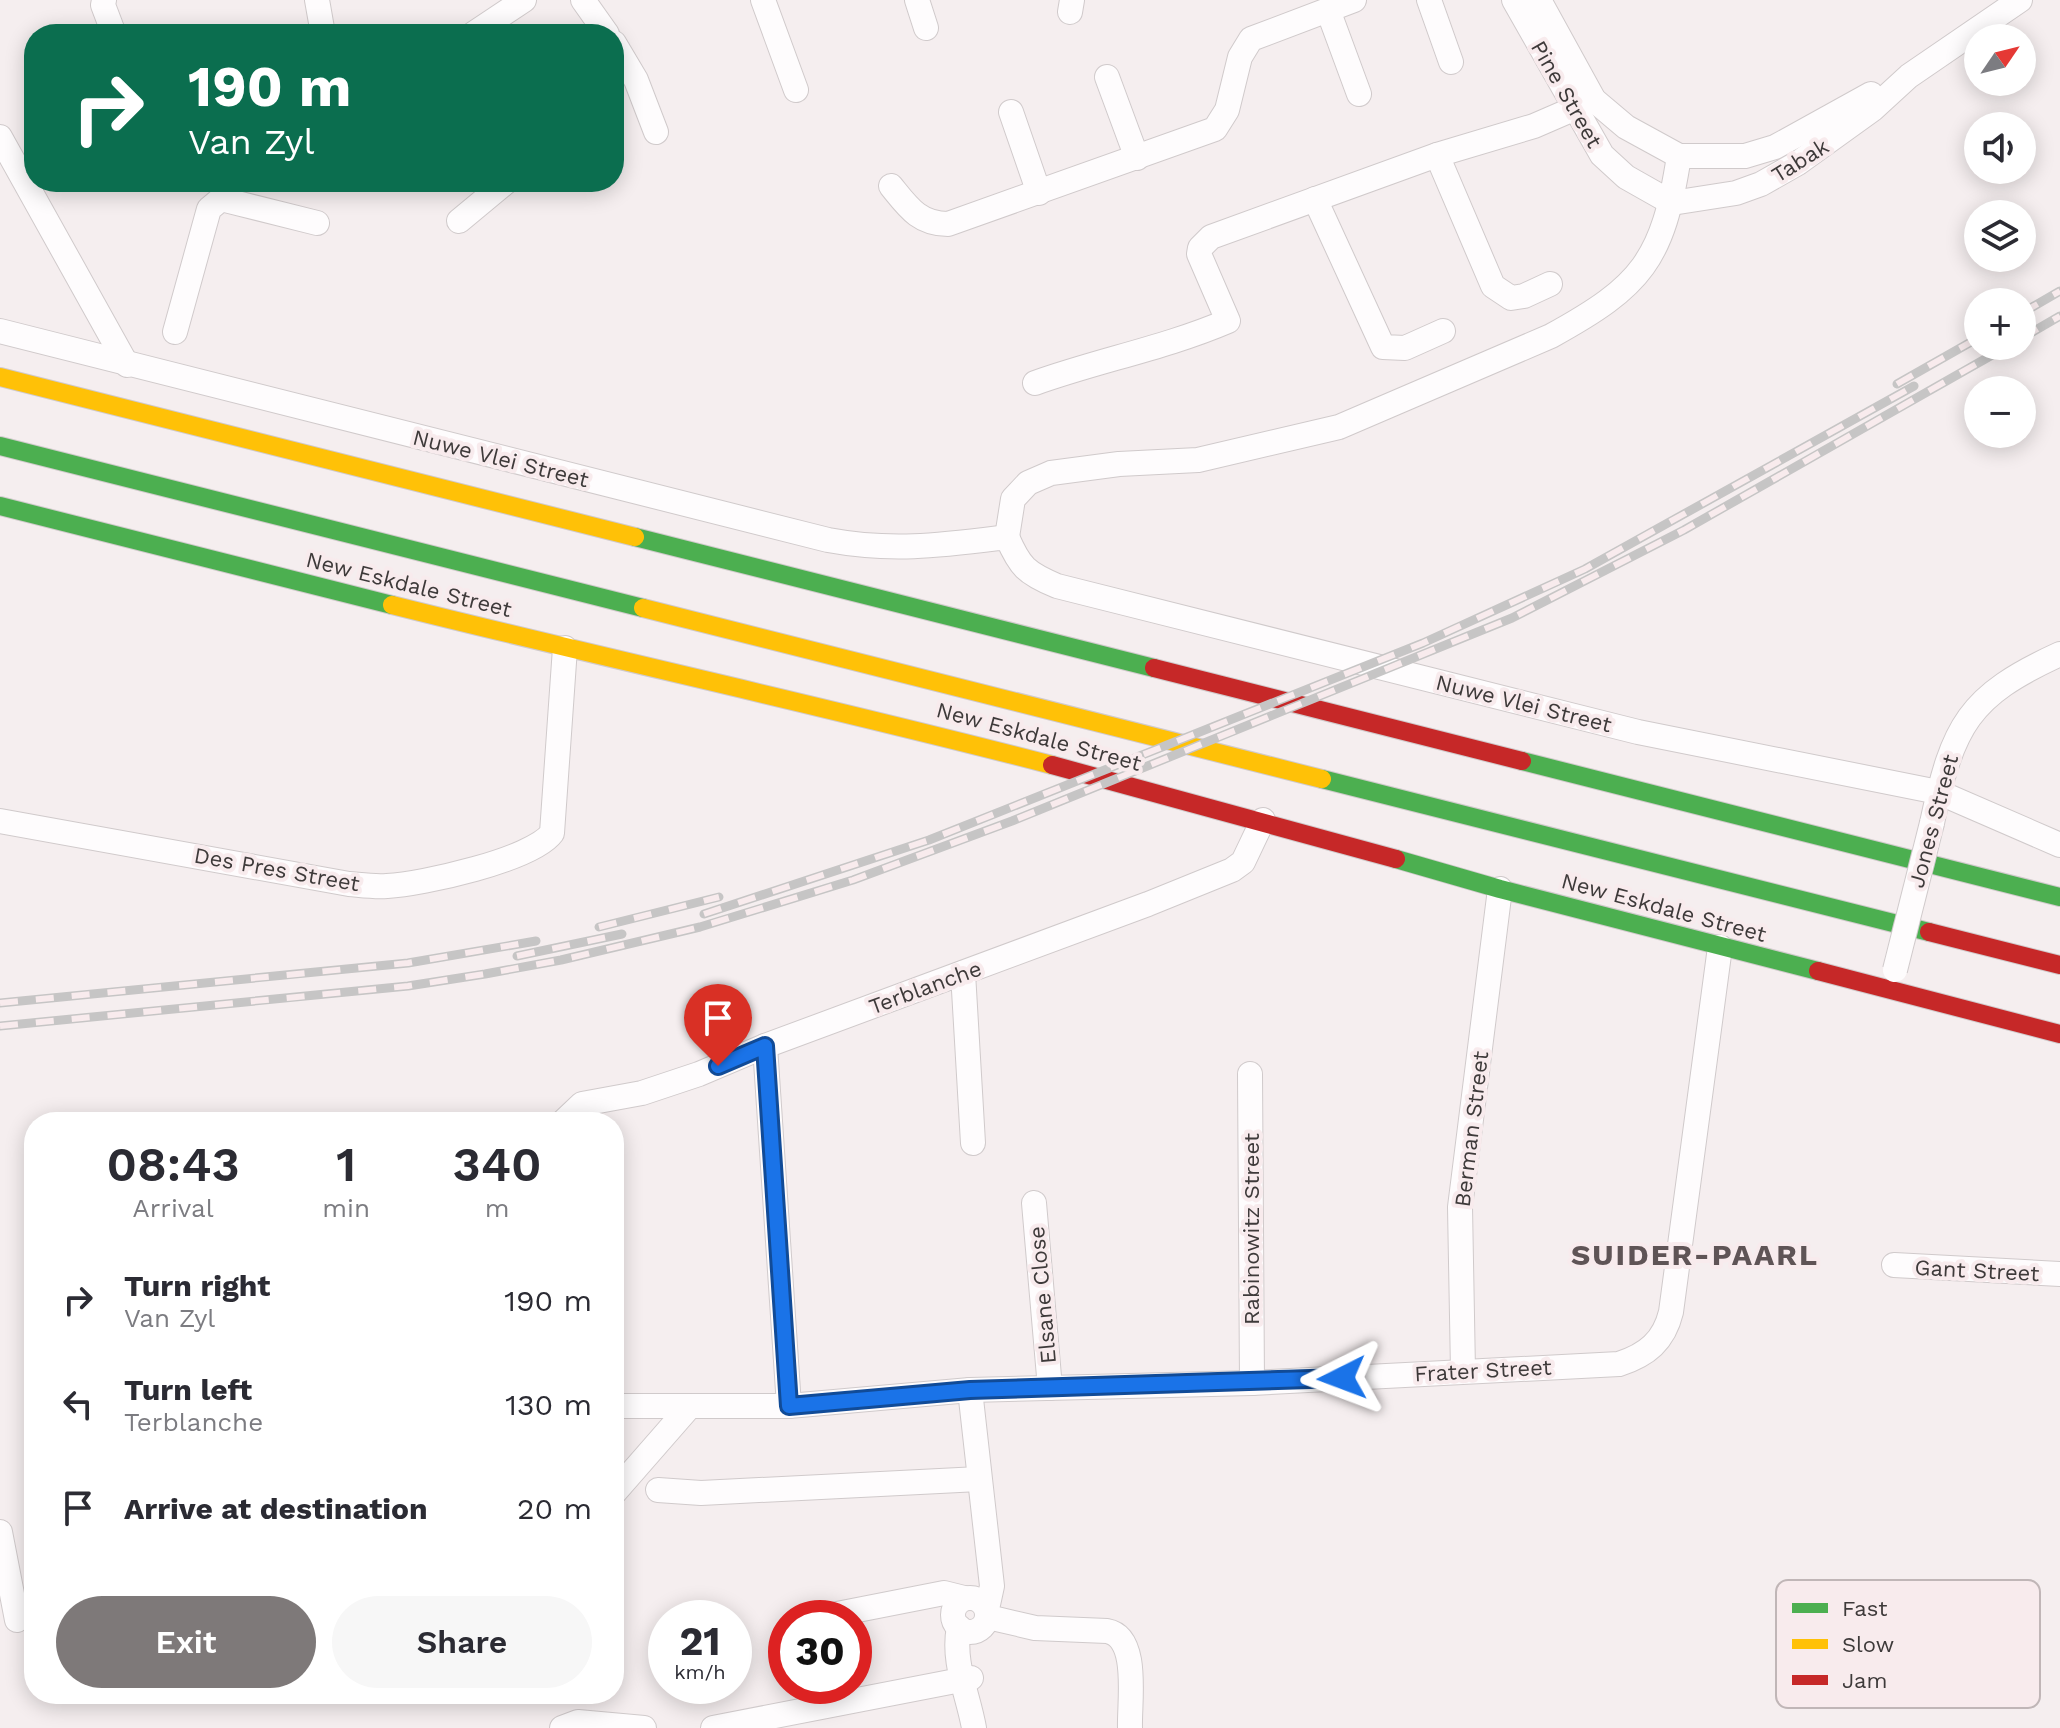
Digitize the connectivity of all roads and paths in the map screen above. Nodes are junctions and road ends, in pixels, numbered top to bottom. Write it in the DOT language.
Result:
graph roads {
  1 [pos="104,0"];
  2 [pos="317,0"];
  3 [pos="583,0"];
  4 [pos="763,0"];
  5 [pos="917,0"];
  6 [pos="1354,0"];
  7 [pos="1429,0"];
  8 [pos="1514,0"];
  9 [pos="1539,0"];
  10 [pos="2020,0"];
  11 [pos="519,2"];
  12 [pos="1328,10"];
  13 [pos="110,24"];
  14 [pos="321,24"];
  15 [pos="487,24"];
  16 [pos="600,24"];
  17 [pos="926,28"];
  18 [pos="624,60"];
  19 [pos="1451,62"];
  20 [pos="1909,76"];
  21 [pos="1107,77"];
  22 [pos="796,90"];
  23 [pos="1359,94"];
  24 [pos="1585,105"];
  25 [pos="1011,112"];
  26 [pos="656,132"];
  27 [pos="0,137"];
  28 [pos="1437,155"];
  29 [pos="1679,156"];
  30 [pos="1137,158"];
  31 [pos="24,180"];
  32 [pos="891,186"];
  33 [pos="31,192"];
  34 [pos="494,192"];
  35 [pos="247,193"];
  36 [pos="1039,193"];
  37 [pos="1315,199"];
  38 [pos="1672,203"];
  39 [pos="459,221"];
  40 [pos="317,223"];
  41 [pos="1550,284"];
  42 [pos="0,331"];
  43 [pos="1443,331"];
  44 [pos="175,332"];
  45 [pos="30,365"];
  46 [pos="127,365"];
  47 [pos="0,377"];
  48 [pos="1035,383"];
  49 [pos="0,446"];
  50 [pos="464,493"];
  51 [pos="0,506"];
  52 [pos="1007,537"];
  53 [pos="565,648"];
  54 [pos="2060,654"];
  55 [pos="1938,792"];
  56 [pos="1263,820"];
  57 [pos="0,821"];
  58 [pos="2060,845"];
  59 [pos="1500,889"];
  60 [pos="2060,897"];
  61 [pos="1720,947"];
  62 [pos="2060,965"];
  63 [pos="963,973"];
  64 [pos="1892,981"];
  65 [pos="2060,1034"];
  66 [pos="765,1046"];
  67 [pos="1250,1074"];
  68 [pos="574,1112"];
  69 [pos="973,1143"];
  70 [pos="1034,1203"];
  71 [pos="1894,1265"];
  72 [pos="2060,1274"];
  73 [pos="1463,1371"];
  74 [pos="1252,1383"];
  75 [pos="1050,1388"];
  76 [pos="970,1390"];
  77 [pos="624,1406"];
  78 [pos="690,1406"];
  79 [pos="789,1406"];
  80 [pos="979,1479"];
  81 [pos="624,1482"];
  82 [pos="658,1490"];
  83 [pos="0,1532"];
  84 [pos="872,1608"];
  85 [pos="972,1613"];
  86 [pos="17,1620"];
  87 [pos="967,1684"];
  88 [pos="562,1728"];
  89 [pos="644,1728"];
  90 [pos="713,1728"];
  91 [pos="974,1728"];
  92 [pos="1130,1728"];
  1 -- 13 [label="street"];
  2 -- 14 [label="street"];
  3 -- 16 [label="street"];
  4 -- 22 [label="street"];
  5 -- 17 [label="street"];
  6 -- 12 [label="street"];
  7 -- 19 [label="street"];
  8 -- 24 [label="street, Pine Street"];
  9 -- 24 [label="street, Pine Street"];
  10 -- 20 [label="street, Tabak"];
  11 -- 15 [label="street"];
  12 -- 23 [label="street"];
  12 -- 30 [label="street"];
  18 -- 26 [label="street"];
  20 -- 29 [label="street, Tabak"];
  20 -- 38 [label="street, Tabak"];
  21 -- 30 [label="street"];
  24 -- 28 [label="street"];
  24 -- 29 [label="street, Pine Street"];
  24 -- 38 [label="street, Pine Street"];
  25 -- 36 [label="street"];
  27 -- 31 [label="street"];
  28 -- 37 [label="street"];
  28 -- 41 [label="street"];
  29 -- 38 [label="street"];
  30 -- 36 [label="street"];
  32 -- 36 [label="street"];
  33 -- 46 [label="street"];
  34 -- 39 [label="street"];
  35 -- 40 [label="street"];
  35 -- 44 [label="street"];
  37 -- 43 [label="street"];
  37 -- 48 [label="street"];
  38 -- 52 [label="street"];
  42 -- 46 [label="street, Nuwe Vlei Street"];
  45 -- 50 [label="main road"];
  46 -- 52 [label="street, Nuwe Vlei Street"];
  47 -- 50 [label="main road"];
  49 -- 62 [label="main road"];
  50 -- 60 [label="main road"];
  51 -- 53 [label="main road, New Eskdale Street"];
  52 -- 55 [label="street, Nuwe Vlei Street"];
  53 -- 56 [label="main road, New Eskdale Street"];
  53 -- 57 [label="street, Des Pres Street"];
  54 -- 55 [label="street, Jones Street"];
  55 -- 58 [label="street, Nuwe Vlei Street"];
  55 -- 64 [label="street, Jones Street, bridge"];
  56 -- 59 [label="main road, New Eskdale Street"];
  56 -- 63 [label="street, Terblanche"];
  59 -- 61 [label="main road, New Eskdale Street"];
  59 -- 73 [label="street, Berman Street"];
  61 -- 64 [label="main road, New Eskdale Street"];
  61 -- 73 [label="street, Frater Street"];
  63 -- 66 [label="street, Terblanche"];
  63 -- 69 [label="street"];
  64 -- 65 [label="main road, New Eskdale Street"];
  66 -- 68 [label="street, Terblanche"];
  66 -- 79 [label="street"];
  67 -- 74 [label="street, Rabinowitz Street"];
  70 -- 75 [label="street, Elsane Close"];
  71 -- 72 [label="street, Gant Street"];
  73 -- 74 [label="street, Frater Street"];
  74 -- 75 [label="street, Frater Street"];
  75 -- 76 [label="street, Frater Street"];
  76 -- 79 [label="street, Frater Street"];
  76 -- 80 [label="street"];
  77 -- 78 [label="street, Frater Street"];
  78 -- 79 [label="street, Frater Street"];
  78 -- 81 [label="street"];
  80 -- 82 [label="street"];
  80 -- 85 [label="street"];
  83 -- 86 [label="street"];
  84 -- 85 [label="street"];
  85 -- 87 [label="street"];
  85 -- 92 [label="street"];
  87 -- 90 [label="street"];
  87 -- 91 [label="street"];
  88 -- 89 [label="street"];
}
